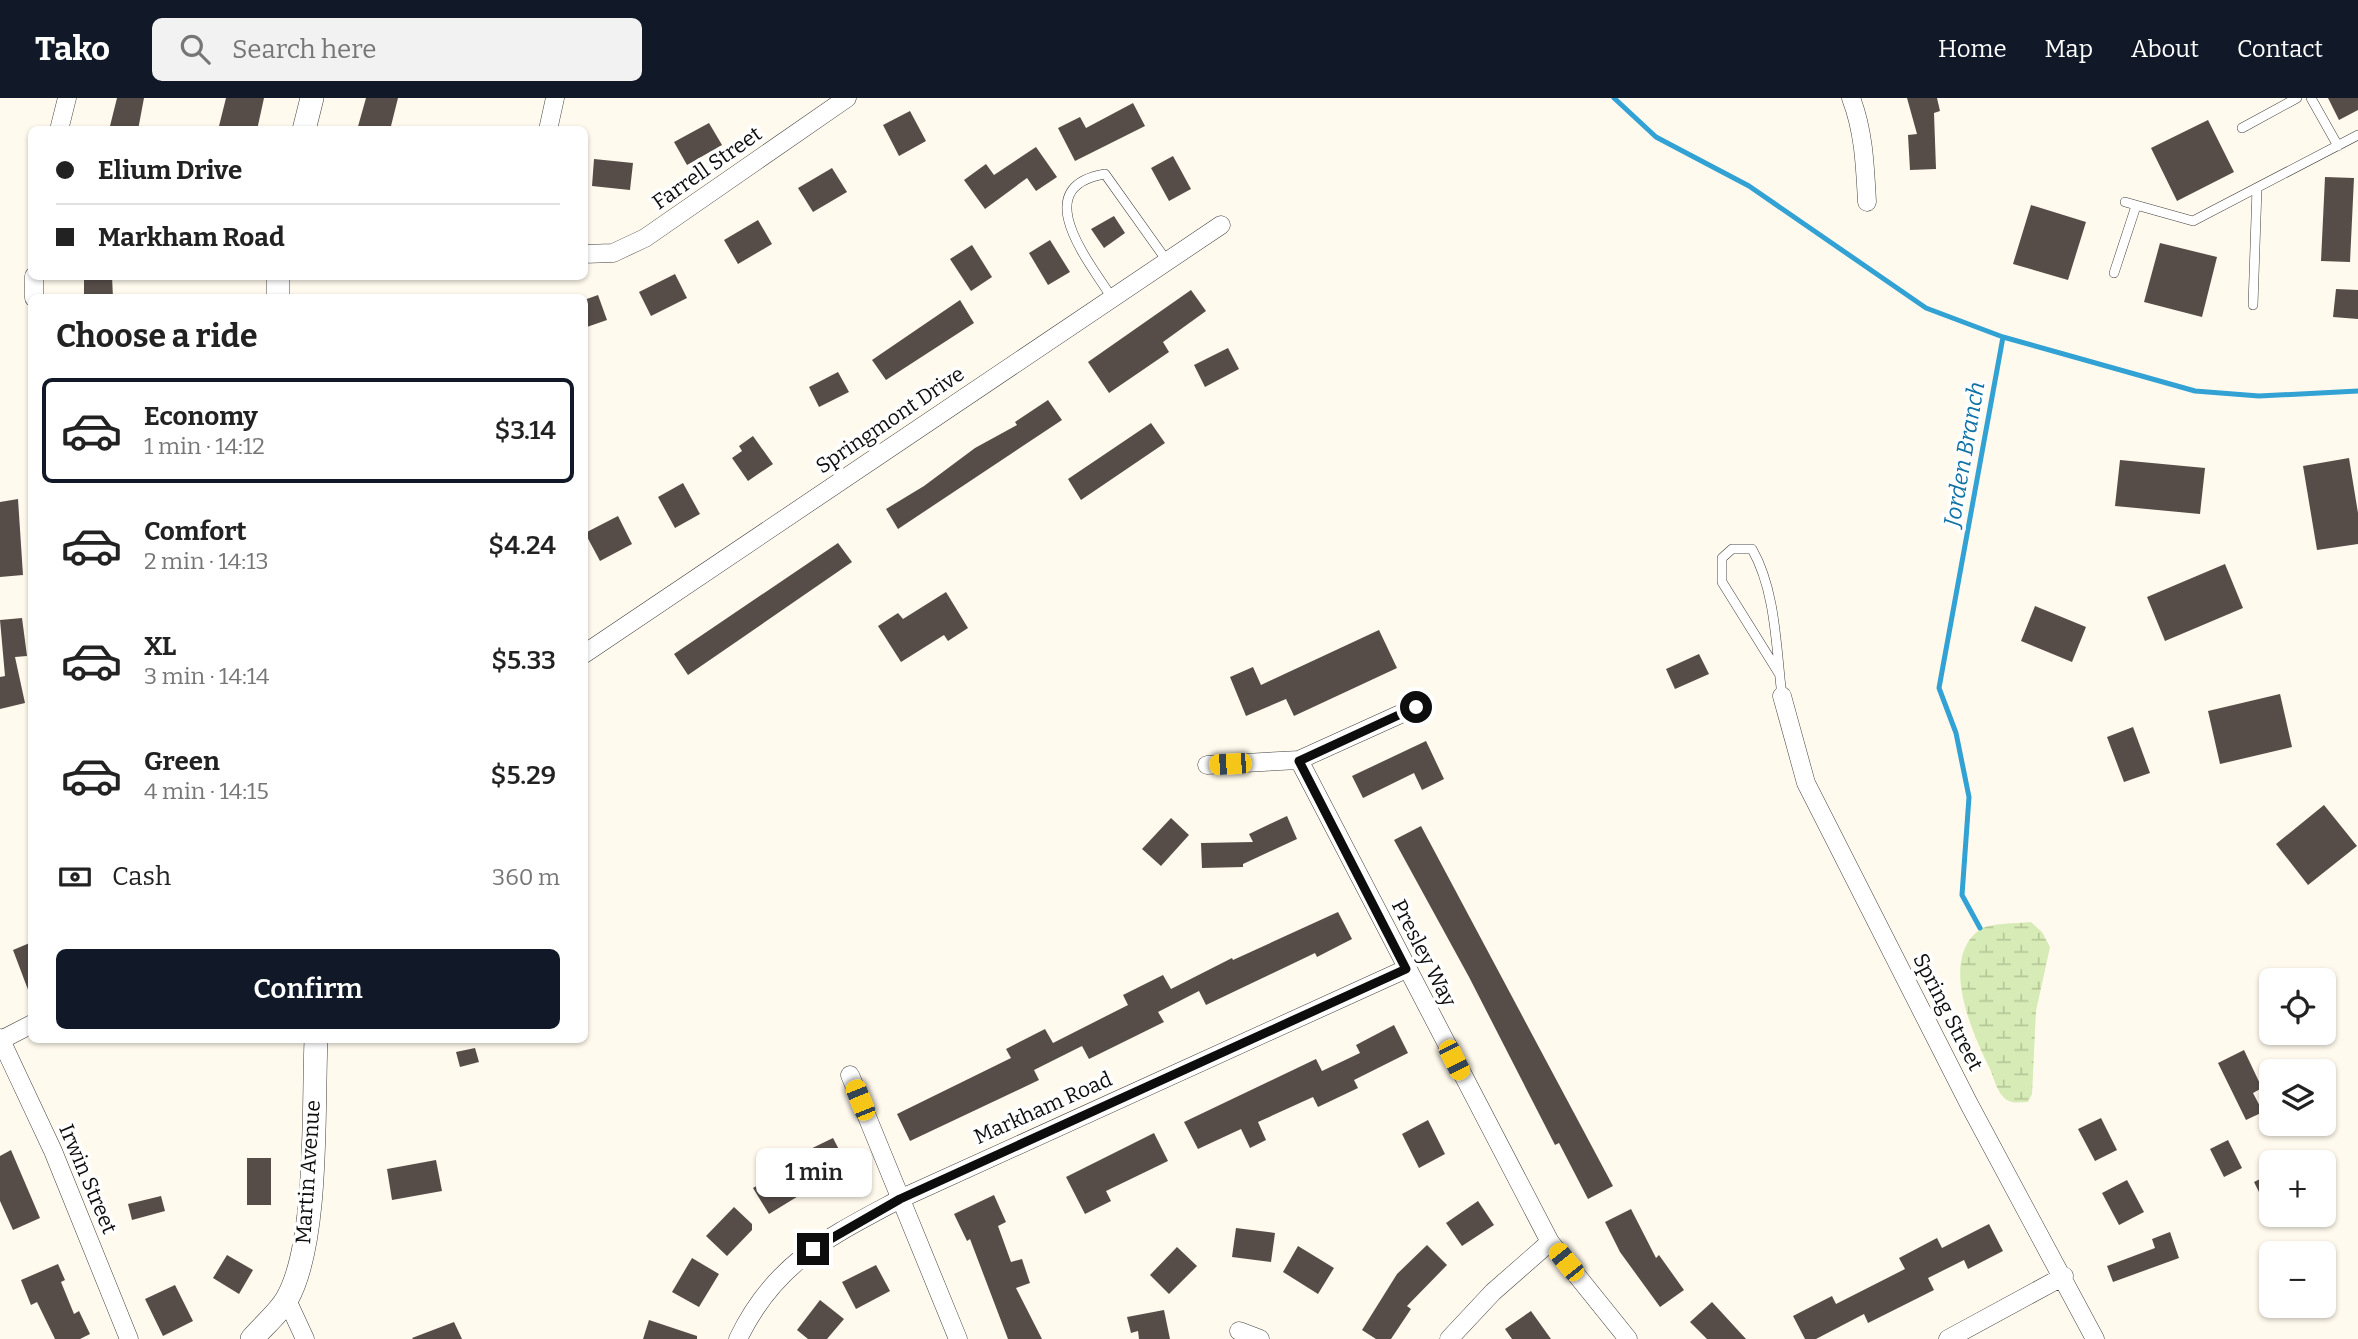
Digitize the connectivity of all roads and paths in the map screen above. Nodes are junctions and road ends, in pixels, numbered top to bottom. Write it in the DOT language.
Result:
graph roads {
  1 [pos="66,98"];
  2 [pos="312,98"];
  3 [pos="555,98"];
  4 [pos="848,98"];
  5 [pos="1850,98"];
  6 [pos="2297,98"];
  7 [pos="2311,98"];
  8 [pos="60,126"];
  9 [pos="305,126"];
  10 [pos="549,126"];
  11 [pos="2242,128"];
  12 [pos="2358,135"];
  13 [pos="2338,146"];
  14 [pos="2257,188"];
  15 [pos="1867,202"];
  16 [pos="2125,202"];
  17 [pos="2136,206"];
  18 [pos="1221,225"];
  19 [pos="588,254"];
  20 [pos="1167,261"];
  21 [pos="2114,273"];
  22 [pos="1112,298"];
  23 [pos="2253,305"];
  24 [pos="588,651"];
  25 [pos="1780,675"];
  26 [pos="1782,696"];
  27 [pos="1416,707"];
  28 [pos="1299,761"];
  29 [pos="1207,765"];
  30 [pos="1406,969"];
  31 [pos="28,1026"];
  32 [pos="0,1039"];
  33 [pos="316,1043"];
  34 [pos="850,1075"];
  35 [pos="900,1199"];
  36 [pos="1550,1242"];
  37 [pos="2064,1276"];
  38 [pos="287,1300"];
  39 [pos="1239,1331"];
  40 [pos="129,1339"];
  41 [pos="252,1339"];
  42 [pos="305,1339"];
  43 [pos="737,1339"];
  44 [pos="958,1339"];
  45 [pos="1260,1339"];
  46 [pos="1449,1339"];
  47 [pos="1628,1339"];
  48 [pos="1948,1339"];
  49 [pos="2095,1339"];
  1 -- 8 [label="street"];
  2 -- 9 [label="street"];
  3 -- 10 [label="street"];
  4 -- 19 [label="street, Farrell Street"];
  5 -- 15 [label="street"];
  6 -- 11 [label="lane"];
  7 -- 13 [label="lane"];
  12 -- 13 [label="lane"];
  13 -- 14 [label="lane"];
  14 -- 17 [label="lane"];
  14 -- 23 [label="lane"];
  16 -- 17 [label="lane"];
  17 -- 21 [label="lane"];
  18 -- 20 [label="street, Springmont Drive"];
  20 -- 22 [label="street, Springmont Drive"];
  20 -- 22 [label="lane"];
  22 -- 24 [label="street, Springmont Drive"];
  25 -- 25 [label="lane"];
  25 -- 26 [label="lane"];
  26 -- 37 [label="street, Spring Street"];
  27 -- 28 [label="street"];
  28 -- 29 [label="street"];
  28 -- 30 [label="street, Presley Way"];
  30 -- 35 [label="street, Markham Road"];
  30 -- 36 [label="street, Presley Way"];
  31 -- 32 [label="street"];
  32 -- 40 [label="street, Irwin Street"];
  33 -- 38 [label="street, Martin Avenue"];
  34 -- 35 [label="street"];
  35 -- 43 [label="street, Markham Road"];
  35 -- 44 [label="street"];
  36 -- 46 [label="street"];
  36 -- 47 [label="street, Presley Way"];
  37 -- 48 [label="street"];
  37 -- 49 [label="street, Spring Street"];
  38 -- 41 [label="street"];
  38 -- 42 [label="street"];
  39 -- 45 [label="street"];
}
